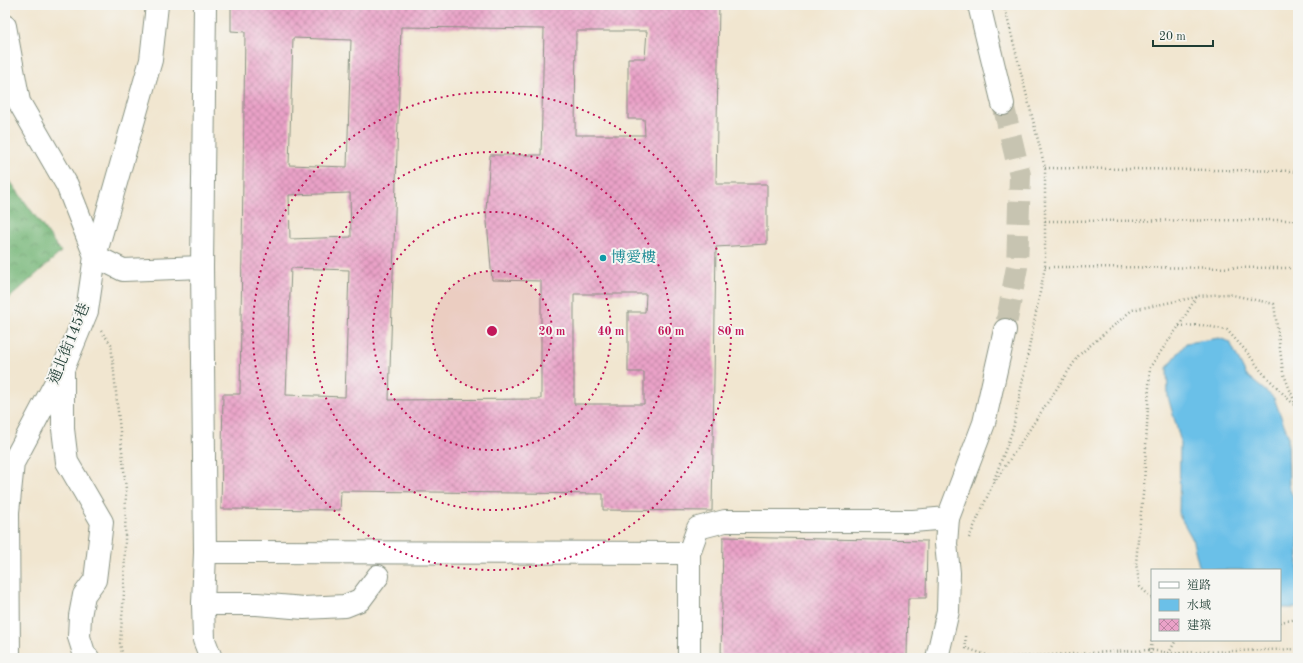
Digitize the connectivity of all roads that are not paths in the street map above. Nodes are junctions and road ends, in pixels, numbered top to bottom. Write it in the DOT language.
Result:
graph roads {
  1 [pos="157,5"];
  2 [pos="205,5"];
  3 [pos="979,5"];
  4 [pos="5,26"];
  5 [pos="1003,104"];
  6 [pos="95,256"];
  7 [pos="202,267"];
  8 [pos="1005,330"];
  9 [pos="63,369"];
  10 [pos="948,518"];
  11 [pos="205,552"];
  12 [pos="689,553"];
  13 [pos="378,576"];
  14 [pos="203,604"];
  15 [pos="9,658"];
  16 [pos="88,658"];
  17 [pos="211,658"];
  18 [pos="689,658"];
  19 [pos="937,658"];
  1 -- 6 [label="street, 通北街145巷"];
  2 -- 7 [label="street"];
  3 -- 5 [label="street"];
  4 -- 6 [label="street"];
  6 -- 7 [label="street"];
  6 -- 9 [label="street, 通北街145巷"];
  7 -- 11 [label="street"];
  8 -- 10 [label="street"];
  9 -- 15 [label="street, 通北街145巷"];
  9 -- 16 [label="street"];
  10 -- 12 [label="street"];
  10 -- 19 [label="street"];
  11 -- 12 [label="street"];
  11 -- 14 [label="street"];
  12 -- 18 [label="street"];
  13 -- 14 [label="street"];
  14 -- 17 [label="street"];
}
